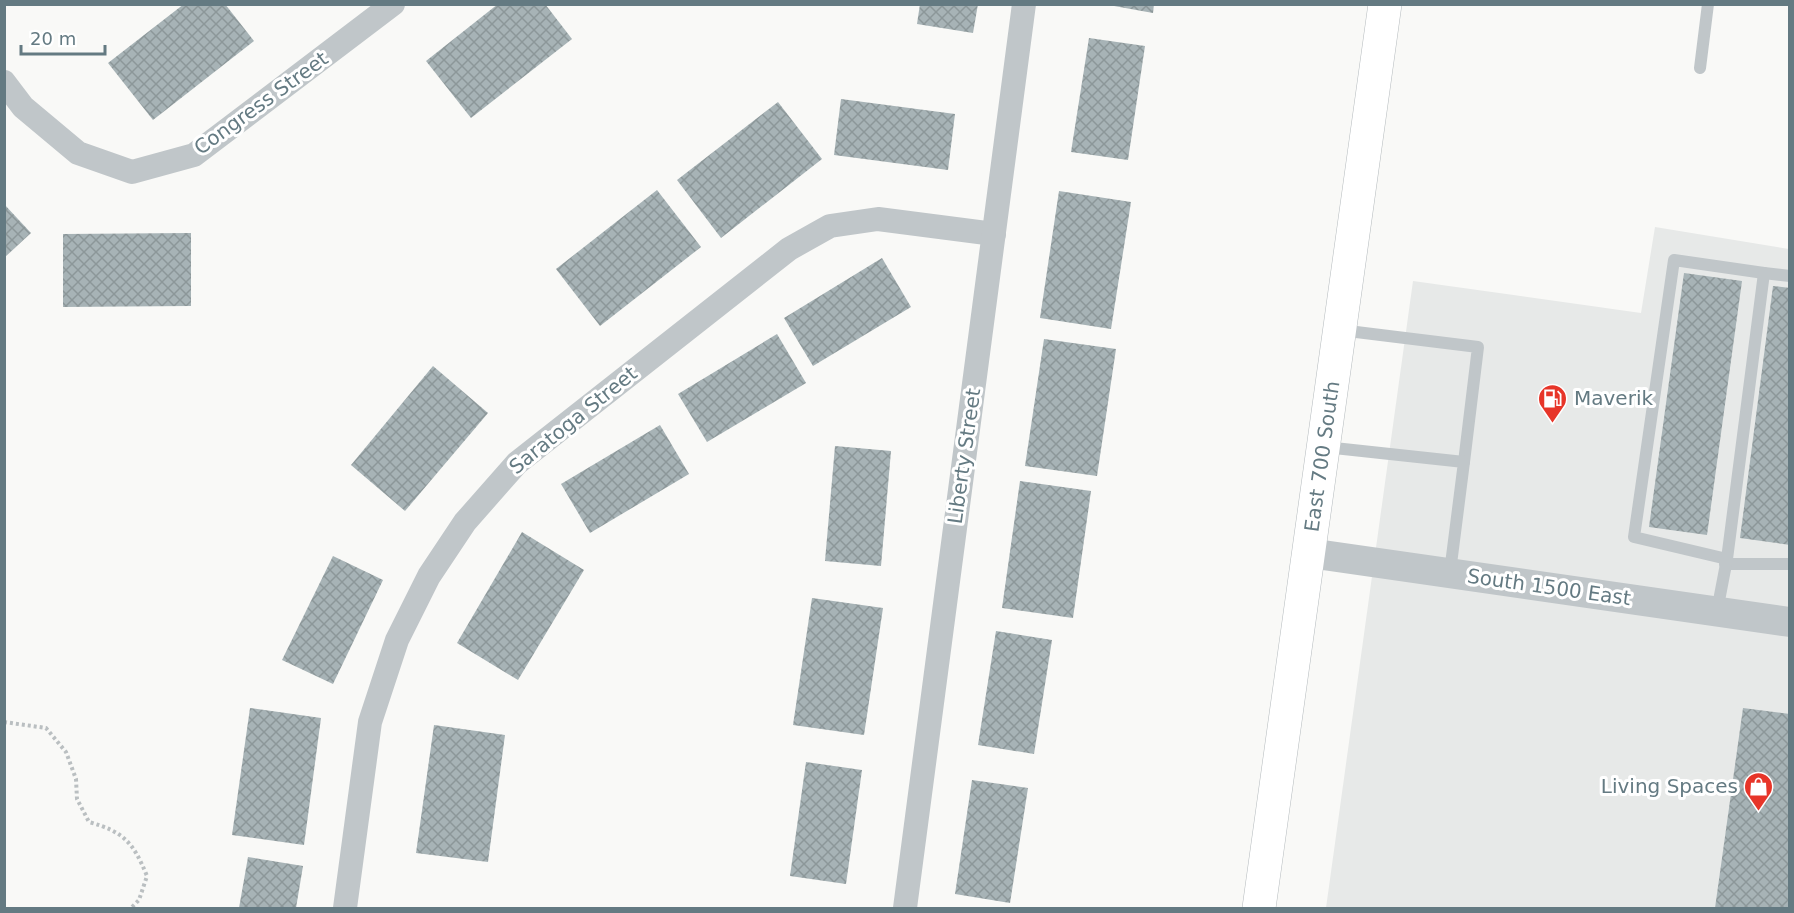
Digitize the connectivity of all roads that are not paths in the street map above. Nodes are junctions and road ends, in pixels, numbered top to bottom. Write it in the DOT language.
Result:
graph roads {
  1 [pos="393,4"];
  2 [pos="1024,4"];
  3 [pos="1385,4"];
  4 [pos="1708,4"];
  5 [pos="1700,68"];
  6 [pos="4,82"];
  7 [pos="994,234"];
  8 [pos="1764,273"];
  9 [pos="1790,276"];
  10 [pos="1340,330"];
  11 [pos="1325,447"];
  12 [pos="1464,462"];
  13 [pos="1309,553"];
  14 [pos="1726,561"];
  15 [pos="1790,564"];
  16 [pos="1450,572"];
  17 [pos="1717,611"];
  18 [pos="1790,622"];
  19 [pos="345,909"];
  20 [pos="905,909"];
  21 [pos="1259,909"];
  1 -- 6 [label="street, Congress Street"];
  2 -- 7 [label="street, Liberty Street"];
  3 -- 10 [label="main road, East 700 South"];
  4 -- 5 [label="lane"];
  7 -- 19 [label="street, Saratoga Street"];
  7 -- 20 [label="street, Liberty Street"];
  8 -- 9 [label="lane"];
  8 -- 14 [label="lane"];
  8 -- 14 [label="lane"];
  10 -- 11 [label="main road, East 700 South"];
  10 -- 12 [label="lane"];
  11 -- 12 [label="lane"];
  11 -- 13 [label="main road, East 700 South"];
  12 -- 16 [label="lane"];
  13 -- 16 [label="street, South 1500 East"];
  13 -- 21 [label="main road, East 700 South"];
  14 -- 15 [label="lane"];
  14 -- 17 [label="lane"];
  16 -- 17 [label="street, South 1500 East"];
  17 -- 18 [label="street, South 1500 East"];
}
